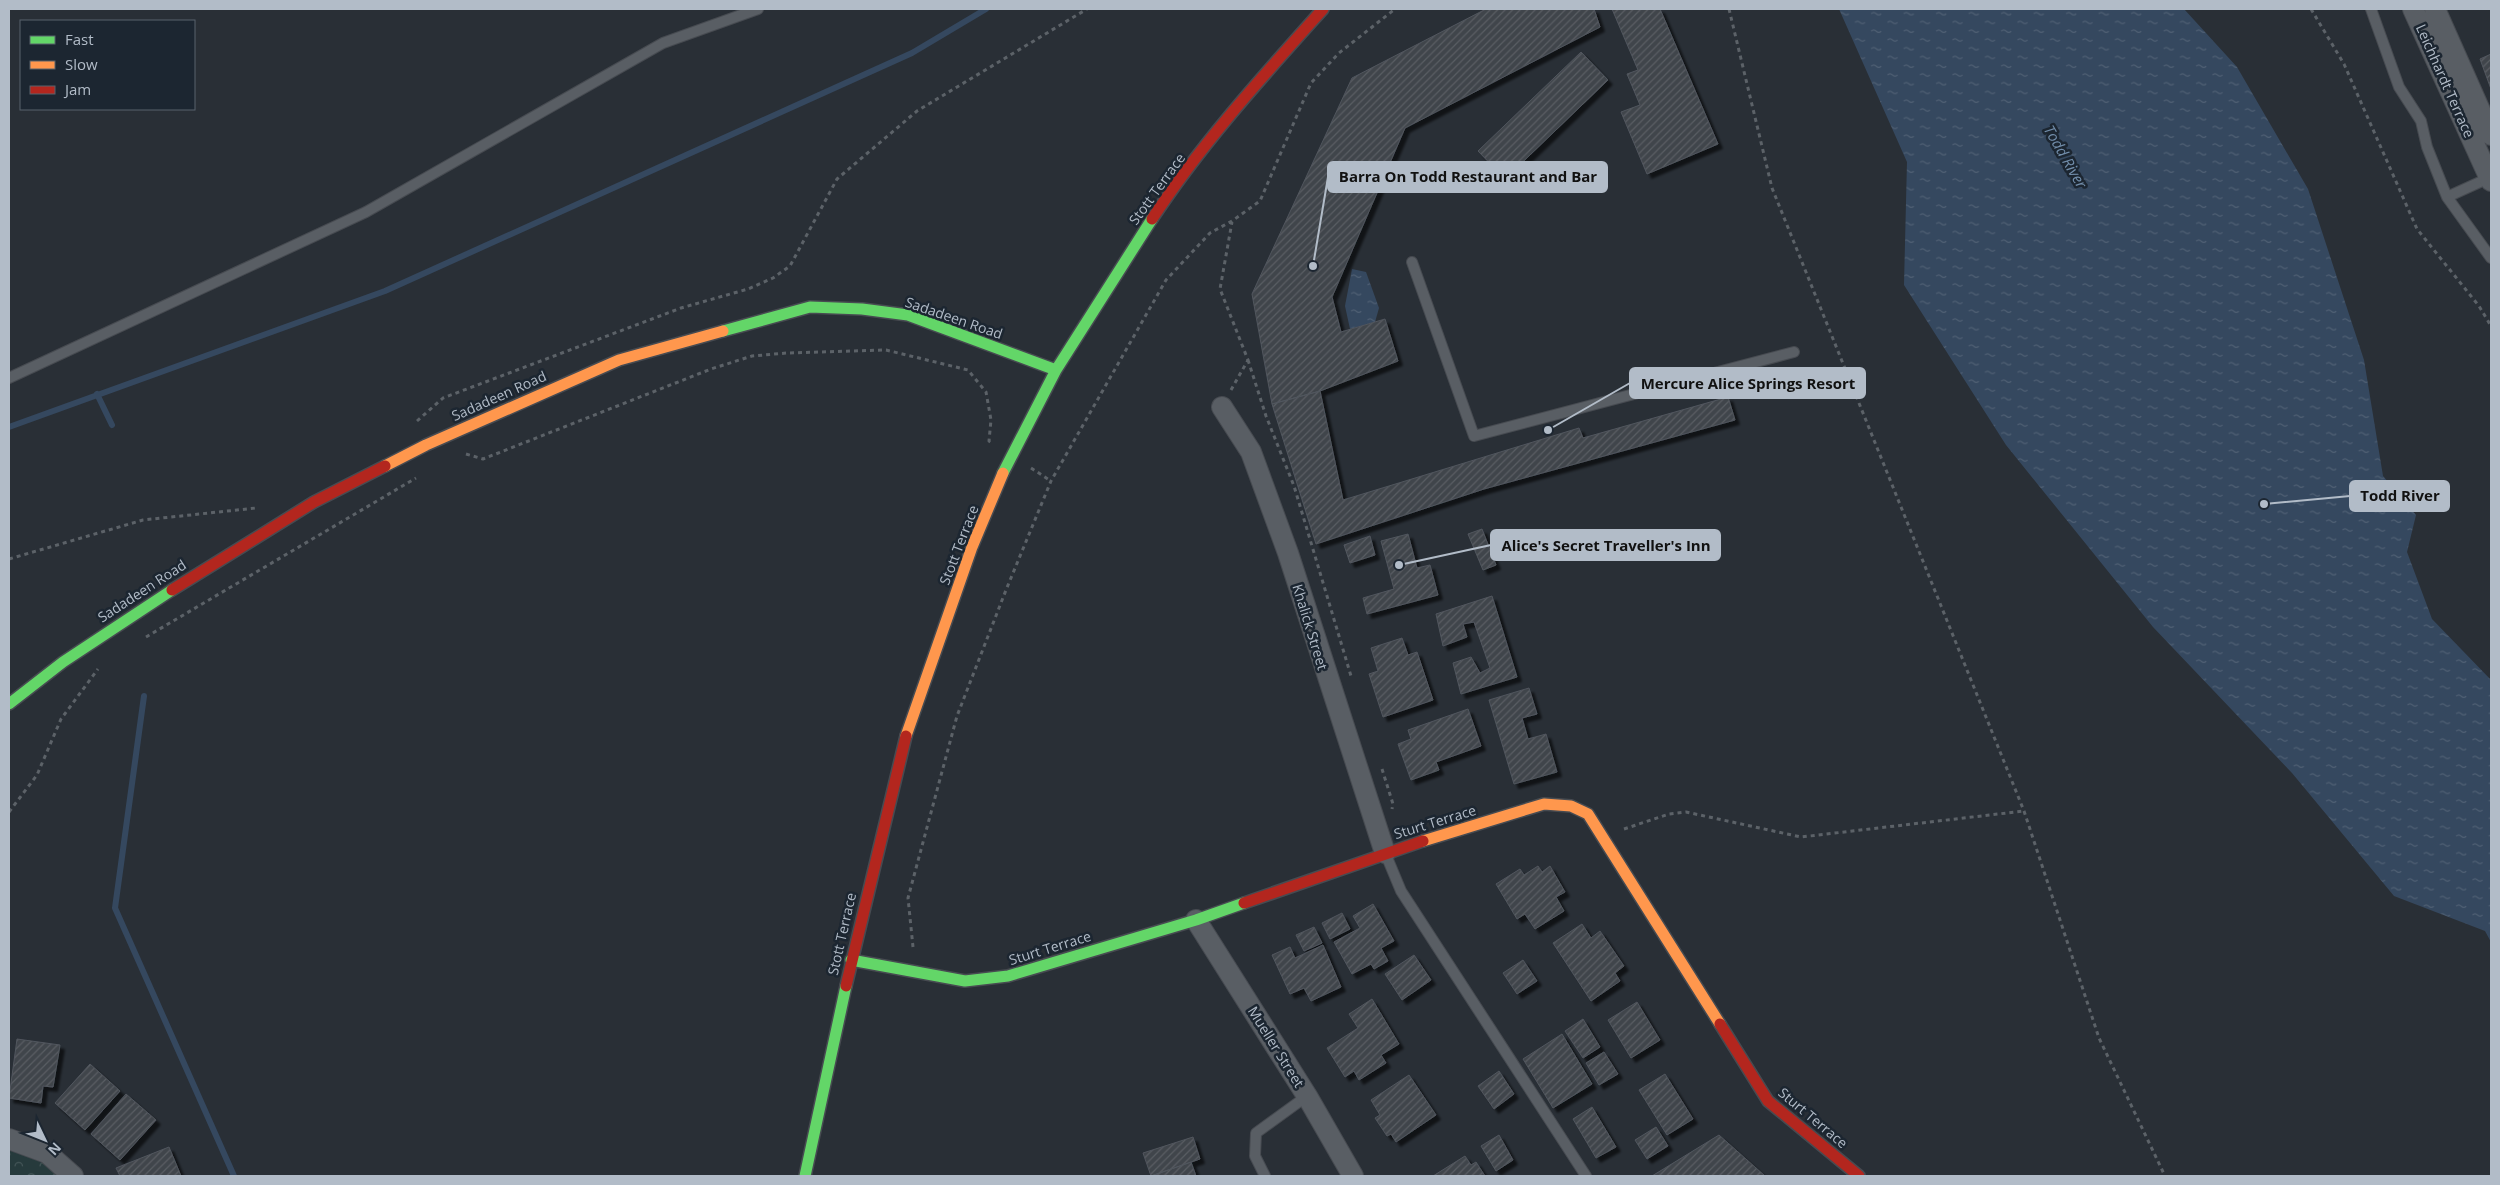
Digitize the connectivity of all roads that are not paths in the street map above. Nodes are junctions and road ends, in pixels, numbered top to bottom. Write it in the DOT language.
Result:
graph roads {
  1 [pos="758,9"];
  2 [pos="1323,9"];
  3 [pos="2371,9"];
  4 [pos="2413,9"];
  5 [pos="2435,9"];
  6 [pos="2491,135"];
  7 [pos="2491,179"];
  8 [pos="2447,197"];
  9 [pos="2491,258"];
  10 [pos="1412,262"];
  11 [pos="1794,352"];
  12 [pos="1056,370"];
  13 [pos="9,378"];
  14 [pos="1222,407"];
  15 [pos="9,704"];
  16 [pos="1385,853"];
  17 [pos="1196,920"];
  18 [pos="851,960"];
  19 [pos="1307,1096"];
  20 [pos="9,1139"];
  21 [pos="73,1176"];
  22 [pos="805,1176"];
  23 [pos="1265,1176"];
  24 [pos="1353,1176"];
  25 [pos="1586,1176"];
  26 [pos="1859,1176"];
  1 -- 13 [label="lane"];
  2 -- 12 [label="street, Stott Terrace"];
  3 -- 8 [label="lane"];
  4 -- 7 [label="street, Leichhardt Terrace"];
  5 -- 6 [label="street, Leichhardt Terrace"];
  7 -- 8 [label="lane"];
  8 -- 9 [label="lane"];
  10 -- 11 [label="lane"];
  12 -- 15 [label="street, Sadadeen Road"];
  12 -- 18 [label="street, Stott Terrace"];
  14 -- 16 [label="street, Khalick Street"];
  16 -- 17 [label="street, Sturt Terrace"];
  16 -- 25 [label="lane"];
  16 -- 26 [label="street, Sturt Terrace"];
  17 -- 18 [label="street, Sturt Terrace"];
  17 -- 19 [label="street, Mueller Street"];
  18 -- 22 [label="street, Stott Terrace"];
  19 -- 23 [label="lane"];
  19 -- 24 [label="street, Mueller Street"];
  20 -- 21 [label="street"];
}
